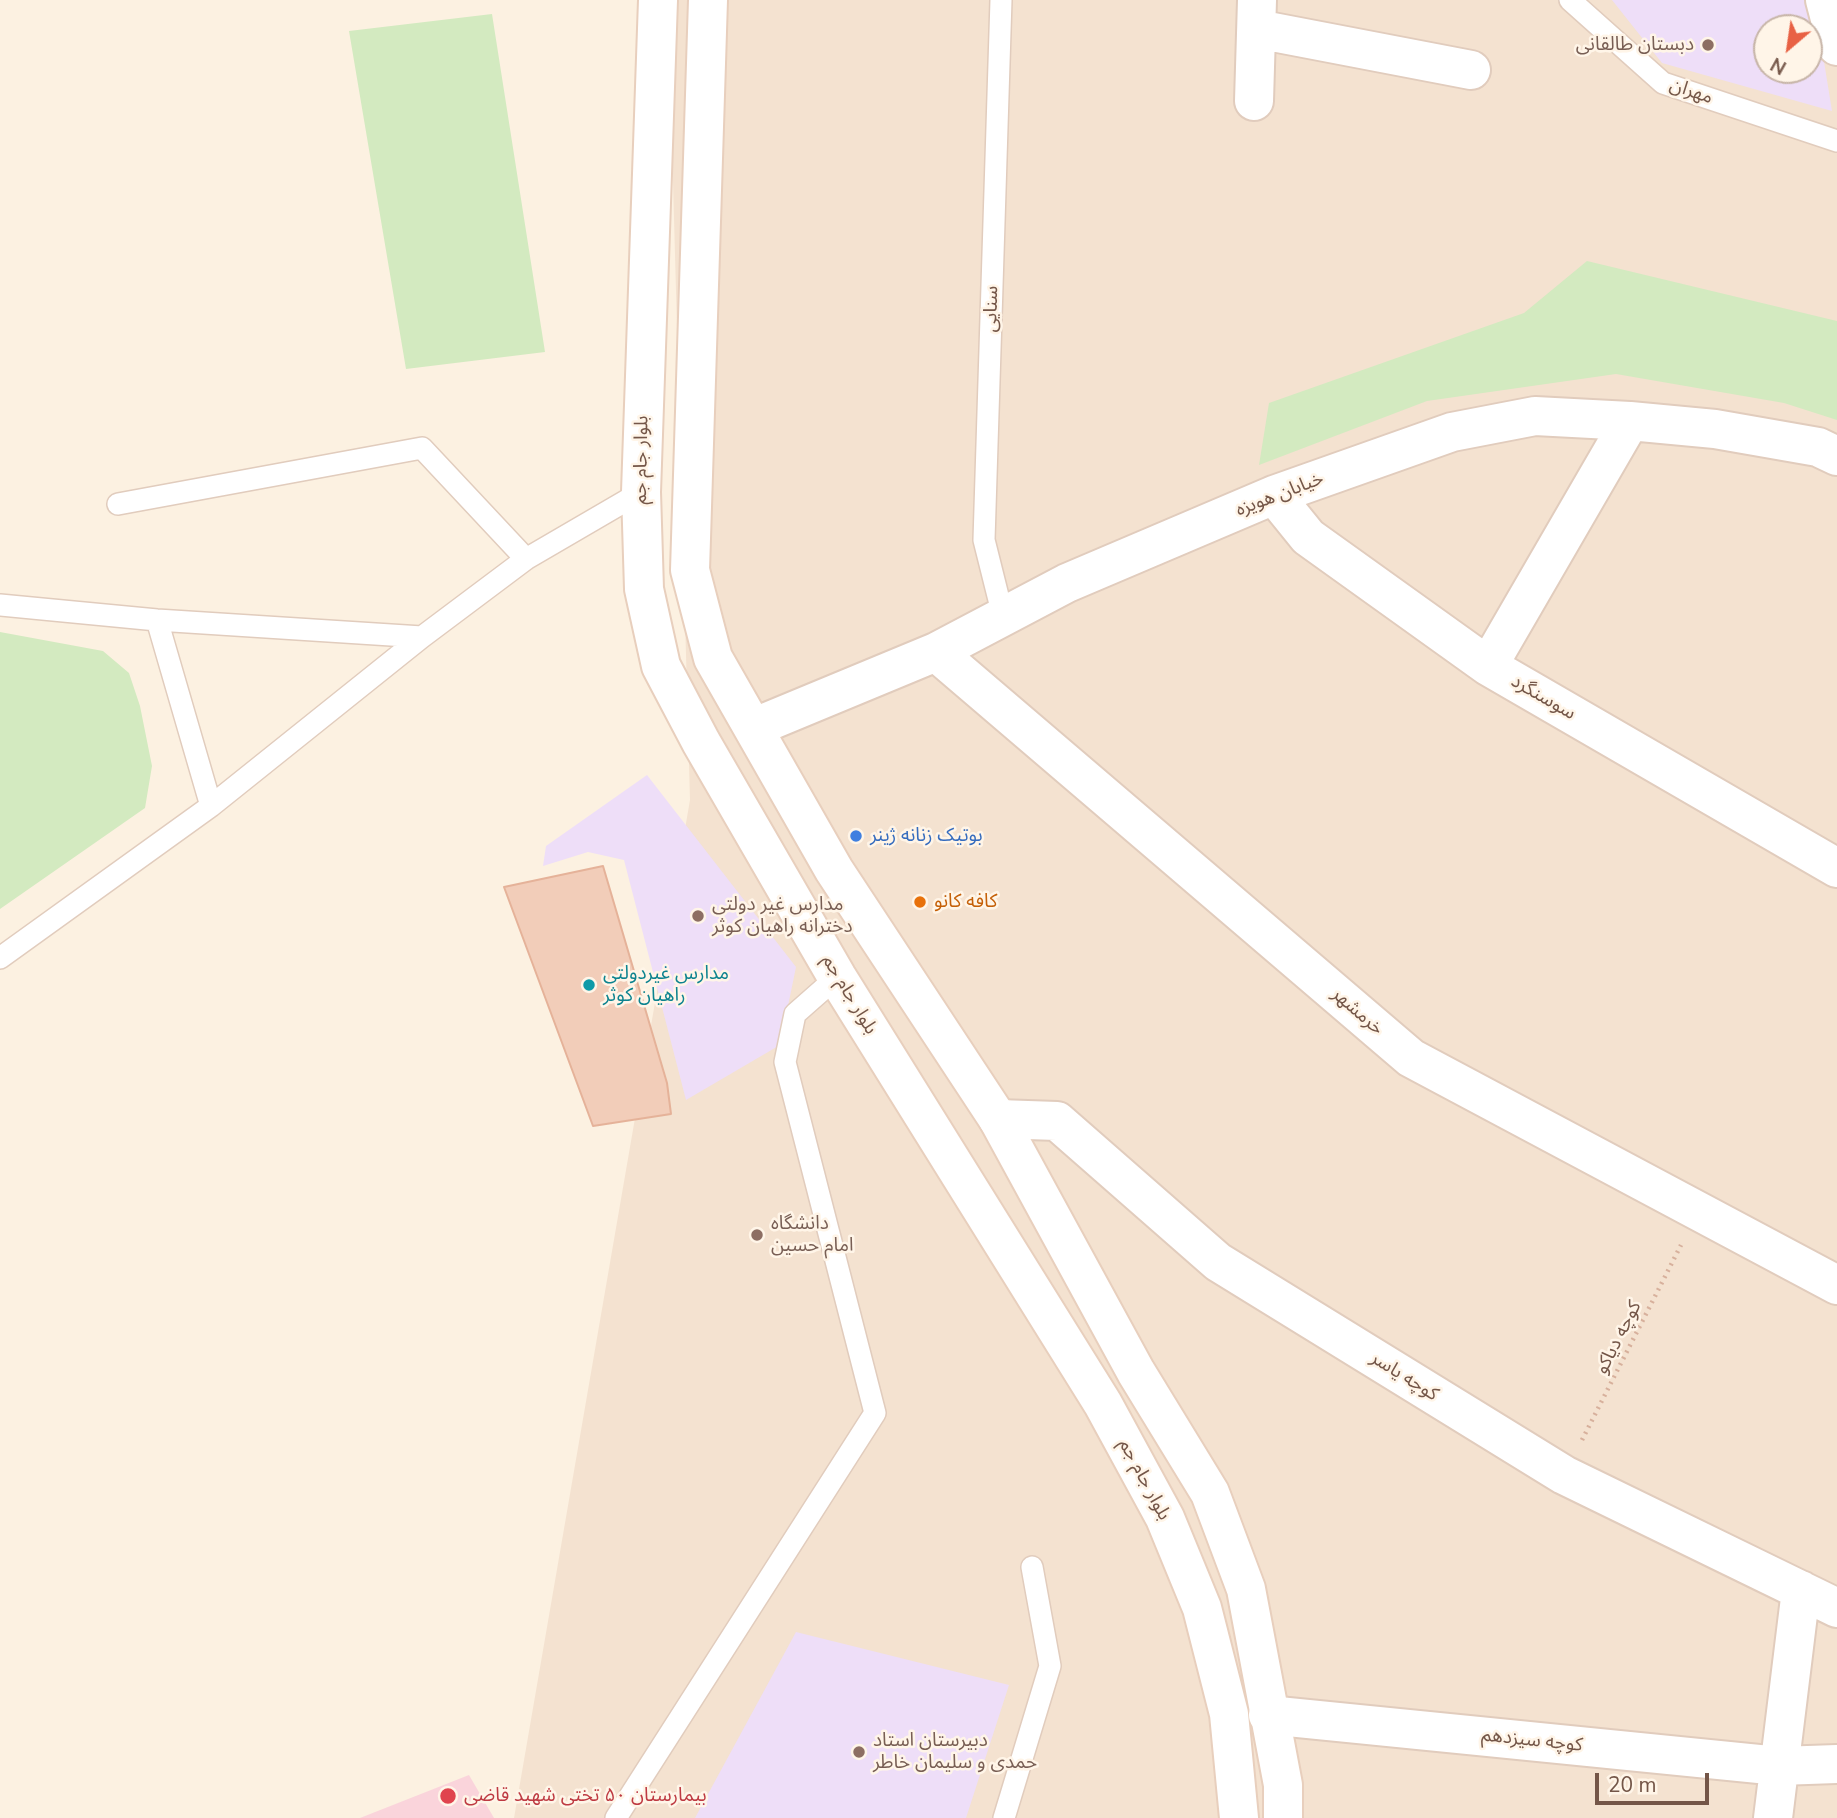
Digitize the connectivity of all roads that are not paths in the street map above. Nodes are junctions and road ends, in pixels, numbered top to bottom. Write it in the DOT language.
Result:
graph roads {
  1 [pos="658,0"];
  2 [pos="708,0"];
  3 [pos="1001,0"];
  4 [pos="1570,0"];
  5 [pos="1825,0"];
  6 [pos="1257,15"];
  7 [pos="1837,46"];
  8 [pos="1471,70"];
  9 [pos="1254,100"];
  10 [pos="1837,141"];
  11 [pos="1630,421"];
  12 [pos="1837,456"];
  13 [pos="641,492"];
  14 [pos="1274,495"];
  15 [pos="118,504"];
  16 [pos="526,559"];
  17 [pos="0,605"];
  18 [pos="1003,616"];
  19 [pos="157,620"];
  20 [pos="422,637"];
  21 [pos="936,652"];
  22 [pos="1488,666"];
  23 [pos="755,727"];
  24 [pos="211,806"];
  25 [pos="1837,869"];
  26 [pos="0,958"];
  27 [pos="837,977"];
  28 [pos="998,1119"];
  29 [pos="1837,1285"];
  30 [pos="1032,1567"];
  31 [pos="1801,1590"];
  32 [pos="1837,1608"];
  33 [pos="1269,1715"];
  34 [pos="1837,1764"];
  35 [pos="1779,1766"];
  36 [pos="616,1818"];
  37 [pos="1004,1818"];
  38 [pos="1239,1818"];
  39 [pos="1283,1818"];
  40 [pos="1773,1818"];
  1 -- 13 [label="street, بلوار جام جم"];
  2 -- 23 [label="street"];
  3 -- 18 [label="lane, سنایی"];
  4 -- 10 [label="lane, مهران"];
  5 -- 7 [label="street"];
  6 -- 8 [label="street"];
  6 -- 9 [label="street"];
  11 -- 12 [label="street, خیابان هویزه"];
  11 -- 14 [label="street, خیابان هویزه"];
  11 -- 22 [label="street"];
  13 -- 16 [label="lane"];
  13 -- 27 [label="street, بلوار جام جم"];
  14 -- 18 [label="street, خیابان هویزه"];
  14 -- 22 [label="street, سوسنگرد"];
  15 -- 16 [label="lane"];
  16 -- 20 [label="lane"];
  17 -- 19 [label="lane"];
  18 -- 21 [label="street, خیابان هویزه"];
  19 -- 20 [label="lane"];
  19 -- 24 [label="lane"];
  20 -- 24 [label="lane"];
  21 -- 23 [label="street, خیابان هویزه"];
  21 -- 29 [label="street, خرمشهر"];
  22 -- 25 [label="street, سوسنگرد"];
  23 -- 28 [label="street"];
  24 -- 26 [label="lane"];
  27 -- 36 [label="lane"];
  27 -- 38 [label="street, بلوار جام جم"];
  28 -- 31 [label="street, کوچه یاسر"];
  28 -- 33 [label="street"];
  30 -- 37 [label="lane"];
  31 -- 32 [label="street, کوچه یاسر"];
  31 -- 35 [label="street"];
  33 -- 35 [label="street, کوچه سیزدهم"];
  33 -- 39 [label="street"];
  34 -- 35 [label="street, کوچه سیزدهم"];
  35 -- 40 [label="street"];
}
